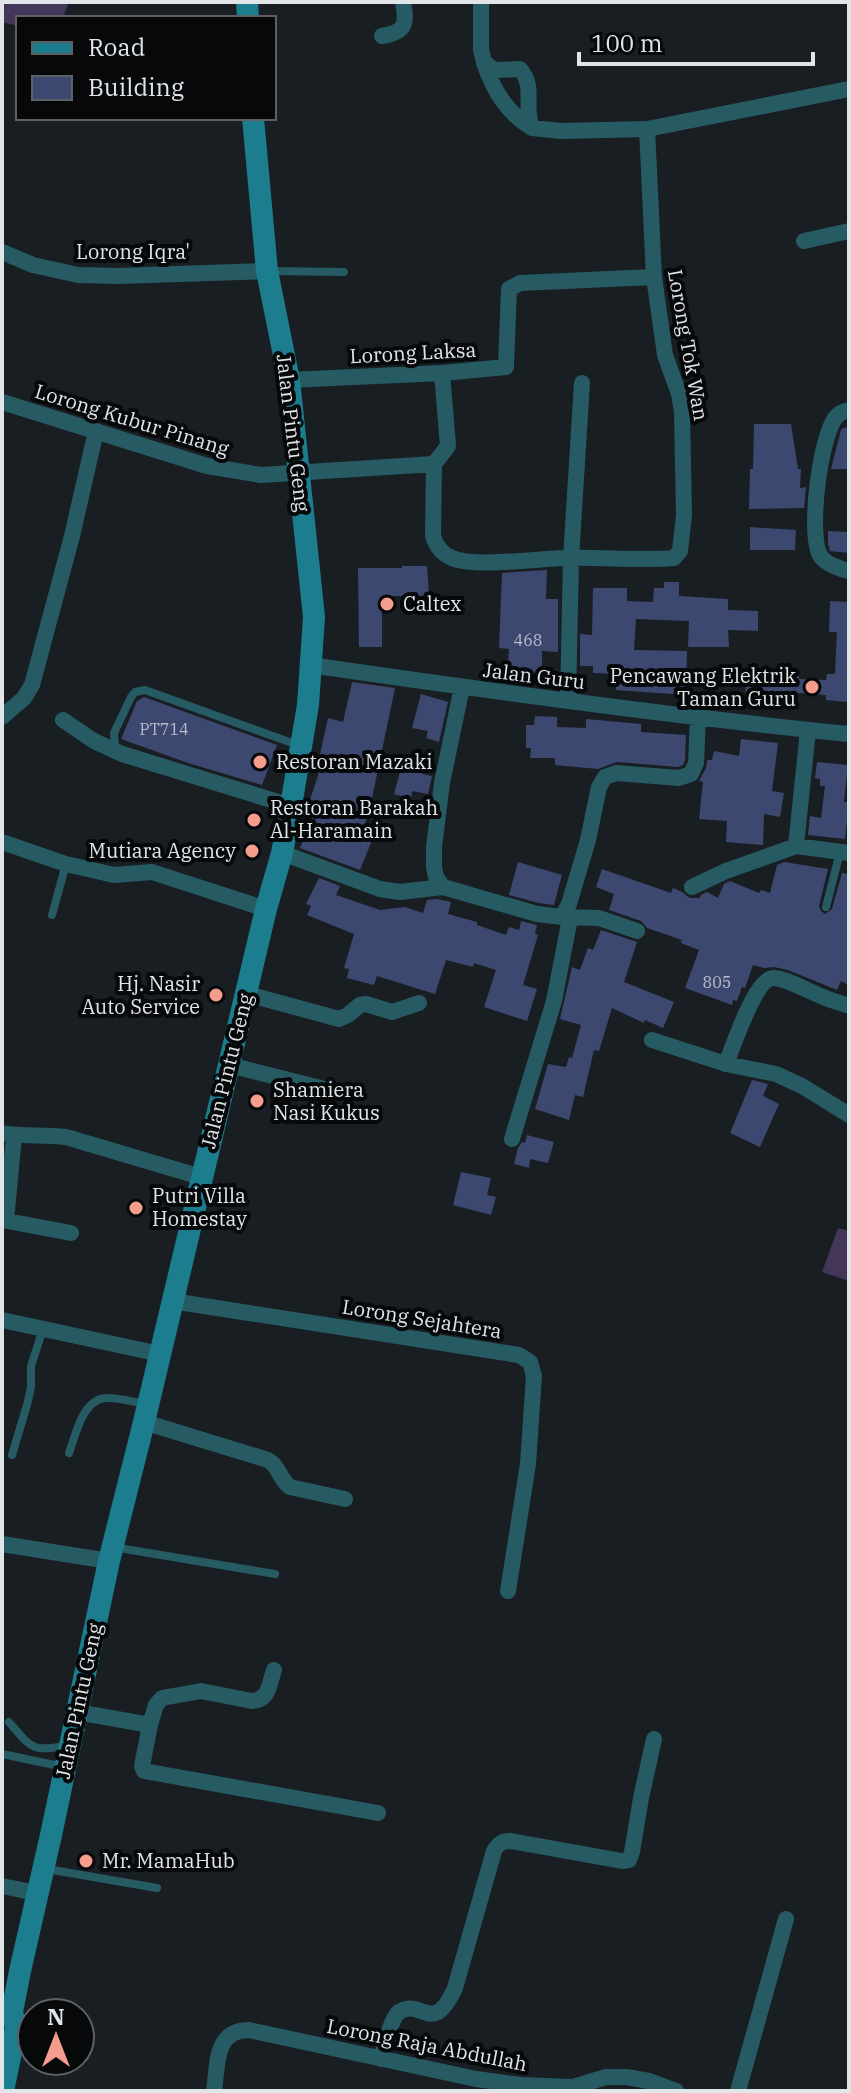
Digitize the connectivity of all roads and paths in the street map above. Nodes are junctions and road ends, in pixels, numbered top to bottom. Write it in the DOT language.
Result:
graph roads {
  1 [pos="403,2"];
  2 [pos="481,2"];
  3 [pos="382,36"];
  4 [pos="484,62"];
  5 [pos="849,89"];
  6 [pos="253,120"];
  7 [pos="532,128"];
  8 [pos="647,129"];
  9 [pos="849,231"];
  10 [pos="804,241"];
  11 [pos="2,252"];
  12 [pos="267,271"];
  13 [pos="344,272"];
  14 [pos="654,277"];
  15 [pos="442,373"];
  16 [pos="289,380"];
  17 [pos="582,383"];
  18 [pos="2,402"];
  19 [pos="849,410"];
  20 [pos="96,431"];
  21 [pos="434,464"];
  22 [pos="300,471"];
  23 [pos="571,558"];
  24 [pos="849,571"];
  25 [pos="310,665"];
  26 [pos="462,687"];
  27 [pos="568,700"];
  28 [pos="2,717"];
  29 [pos="698,717"];
  30 [pos="63,720"];
  31 [pos="808,730"];
  32 [pos="849,734"];
  33 [pos="301,746"];
  34 [pos="115,750"];
  35 [pos="291,806"];
  36 [pos="2,842"];
  37 [pos="796,846"];
  38 [pos="844,852"];
  39 [pos="282,853"];
  40 [pos="66,864"];
  41 [pos="440,882"];
  42 [pos="692,887"];
  43 [pos="826,907"];
  44 [pos="266,909"];
  45 [pos="52,915"];
  46 [pos="566,918"];
  47 [pos="637,931"];
  48 [pos="247,994"];
  49 [pos="419,1003"];
  50 [pos="849,1006"];
  51 [pos="652,1040"];
  52 [pos="726,1064"];
  53 [pos="229,1065"];
  54 [pos="332,1091"];
  55 [pos="849,1115"];
  56 [pos="8,1134"];
  57 [pos="512,1139"];
  58 [pos="201,1177"];
  59 [pos="4,1220"];
  60 [pos="71,1233"];
  61 [pos="172,1301"];
  62 [pos="2,1320"];
  63 [pos="43,1329"];
  64 [pos="160,1354"];
  65 [pos="146,1414"];
  66 [pos="69,1453"];
  67 [pos="12,1455"];
  68 [pos="345,1499"];
  69 [pos="2,1544"];
  70 [pos="110,1554"];
  71 [pos="275,1574"];
  72 [pos="508,1591"];
  73 [pos="274,1670"];
  74 [pos="77,1712"];
  75 [pos="9,1722"];
  76 [pos="150,1725"];
  77 [pos="654,1739"];
  78 [pos="2,1754"];
  79 [pos="67,1756"];
  80 [pos="378,1813"];
  81 [pos="42,1868"];
  82 [pos="2,1886"];
  83 [pos="157,1888"];
  84 [pos="36,1893"];
  85 [pos="786,1919"];
  86 [pos="7,2007"];
  87 [pos="381,2059"];
  88 [pos="5,2091"];
  89 [pos="214,2091"];
  90 [pos="676,2091"];
  91 [pos="738,2091"];
  1 -- 3 [label="street"];
  2 -- 4 [label="street"];
  4 -- 7 [label="street"];
  4 -- 7 [label="street"];
  5 -- 8 [label="street"];
  6 -- 12 [label="main road, Jalan Pintu Geng"];
  7 -- 8 [label="street"];
  8 -- 14 [label="street, Lorong Tok Wan"];
  9 -- 10 [label="street"];
  11 -- 12 [label="street, Lorong Iqra'"];
  12 -- 13 [label="lane"];
  12 -- 16 [label="main road, Jalan Pintu Geng"];
  14 -- 15 [label="street, Lorong Laksa"];
  14 -- 23 [label="street, Lorong Tok Wan"];
  15 -- 16 [label="street, Lorong Laksa"];
  15 -- 21 [label="street"];
  16 -- 22 [label="main road, Jalan Pintu Geng"];
  17 -- 23 [label="street"];
  18 -- 20 [label="street, Lorong Kubur Pinang"];
  19 -- 24 [label="street"];
  20 -- 22 [label="street, Lorong Kubur Pinang"];
  20 -- 28 [label="street"];
  21 -- 22 [label="street, Lorong Kubur Pinang"];
  21 -- 23 [label="street"];
  22 -- 25 [label="main road, Jalan Pintu Geng"];
  23 -- 27 [label="street"];
  25 -- 26 [label="street, Jalan Guru"];
  25 -- 33 [label="main road, Jalan Pintu Geng"];
  26 -- 27 [label="street, Jalan Guru"];
  26 -- 41 [label="street"];
  27 -- 29 [label="street, Jalan Guru"];
  29 -- 31 [label="street, Jalan Guru"];
  29 -- 46 [label="street"];
  30 -- 34 [label="street"];
  31 -- 32 [label="street, Jalan Guru"];
  31 -- 37 [label="street"];
  33 -- 34 [label="lane"];
  33 -- 35 [label="main road, Jalan Pintu Geng"];
  34 -- 35 [label="street"];
  35 -- 39 [label="main road, Jalan Pintu Geng"];
  36 -- 40 [label="street"];
  37 -- 38 [label="street"];
  37 -- 42 [label="street"];
  38 -- 43 [label="lane"];
  39 -- 41 [label="street"];
  39 -- 44 [label="main road, Jalan Pintu Geng"];
  40 -- 44 [label="street"];
  40 -- 45 [label="lane"];
  41 -- 46 [label="street"];
  44 -- 48 [label="main road, Jalan Pintu Geng"];
  46 -- 47 [label="street"];
  46 -- 57 [label="street"];
  48 -- 49 [label="street"];
  48 -- 53 [label="main road, Jalan Pintu Geng"];
  50 -- 52 [label="street"];
  51 -- 52 [label="street"];
  52 -- 55 [label="street"];
  53 -- 54 [label="street"];
  53 -- 58 [label="main road, Jalan Pintu Geng"];
  56 -- 58 [label="street"];
  56 -- 59 [label="street"];
  58 -- 61 [label="main road, Jalan Pintu Geng"];
  59 -- 60 [label="street"];
  61 -- 64 [label="main road, Jalan Pintu Geng"];
  61 -- 72 [label="street, Lorong Sejahtera"];
  62 -- 63 [label="street"];
  63 -- 64 [label="street"];
  63 -- 67 [label="lane"];
  64 -- 65 [label="main road, Jalan Pintu Geng"];
  65 -- 66 [label="lane"];
  65 -- 68 [label="street"];
  65 -- 70 [label="main road, Jalan Pintu Geng"];
  69 -- 70 [label="street"];
  70 -- 71 [label="lane"];
  70 -- 74 [label="main road, Jalan Pintu Geng"];
  73 -- 76 [label="street"];
  74 -- 76 [label="street"];
  74 -- 79 [label="main road, Jalan Pintu Geng"];
  75 -- 79 [label="lane"];
  76 -- 80 [label="street"];
  77 -- 87 [label="street"];
  78 -- 79 [label="lane"];
  79 -- 81 [label="main road, Jalan Pintu Geng"];
  81 -- 83 [label="lane"];
  81 -- 84 [label="main road, Jalan Pintu Geng"];
  82 -- 84 [label="street"];
  84 -- 86 [label="main road, Jalan Pintu Geng"];
  85 -- 91 [label="street"];
  86 -- 88 [label="main road, Jalan Pintu Geng"];
  87 -- 89 [label="street, Lorong Raja Abdullah"];
  87 -- 90 [label="street, Lorong Raja Abdullah"];
}
